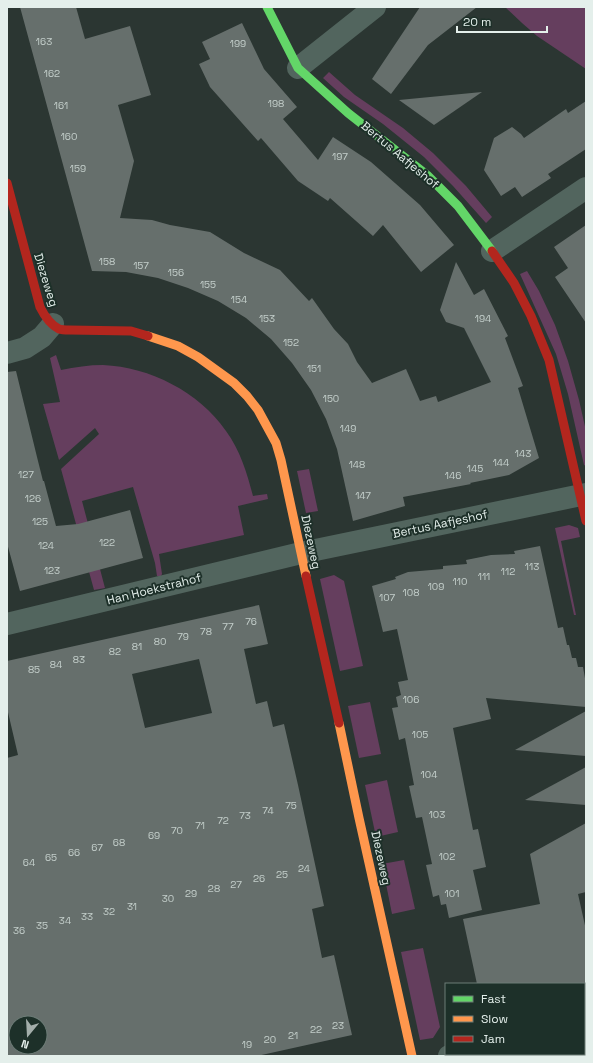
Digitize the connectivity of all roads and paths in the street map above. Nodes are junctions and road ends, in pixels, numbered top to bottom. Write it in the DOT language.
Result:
graph roads {
  1 [pos="267,7"];
  2 [pos="376,7"];
  3 [pos="298,68"];
  4 [pos="7,183"];
  5 [pos="586,188"];
  6 [pos="492,251"];
  7 [pos="53,324"];
  8 [pos="7,353"];
  9 [pos="583,495"];
  10 [pos="586,521"];
  11 [pos="301,553"];
  12 [pos="7,624"];
  13 [pos="412,1056"];
  1 -- 3 [label="street, Bertus Aafjeshof"];
  2 -- 3 [label="street"];
  3 -- 6 [label="street, Bertus Aafjeshof"];
  4 -- 7 [label="street, Diezeweg"];
  5 -- 6 [label="street"];
  6 -- 9 [label="street, Bertus Aafjeshof"];
  7 -- 8 [label="street"];
  7 -- 11 [label="street, Diezeweg"];
  9 -- 10 [label="street, Bertus Aafjeshof"];
  9 -- 11 [label="street, Bertus Aafjeshof"];
  11 -- 12 [label="street, Han Hoekstrahof"];
  11 -- 13 [label="street, Diezeweg"];
}
